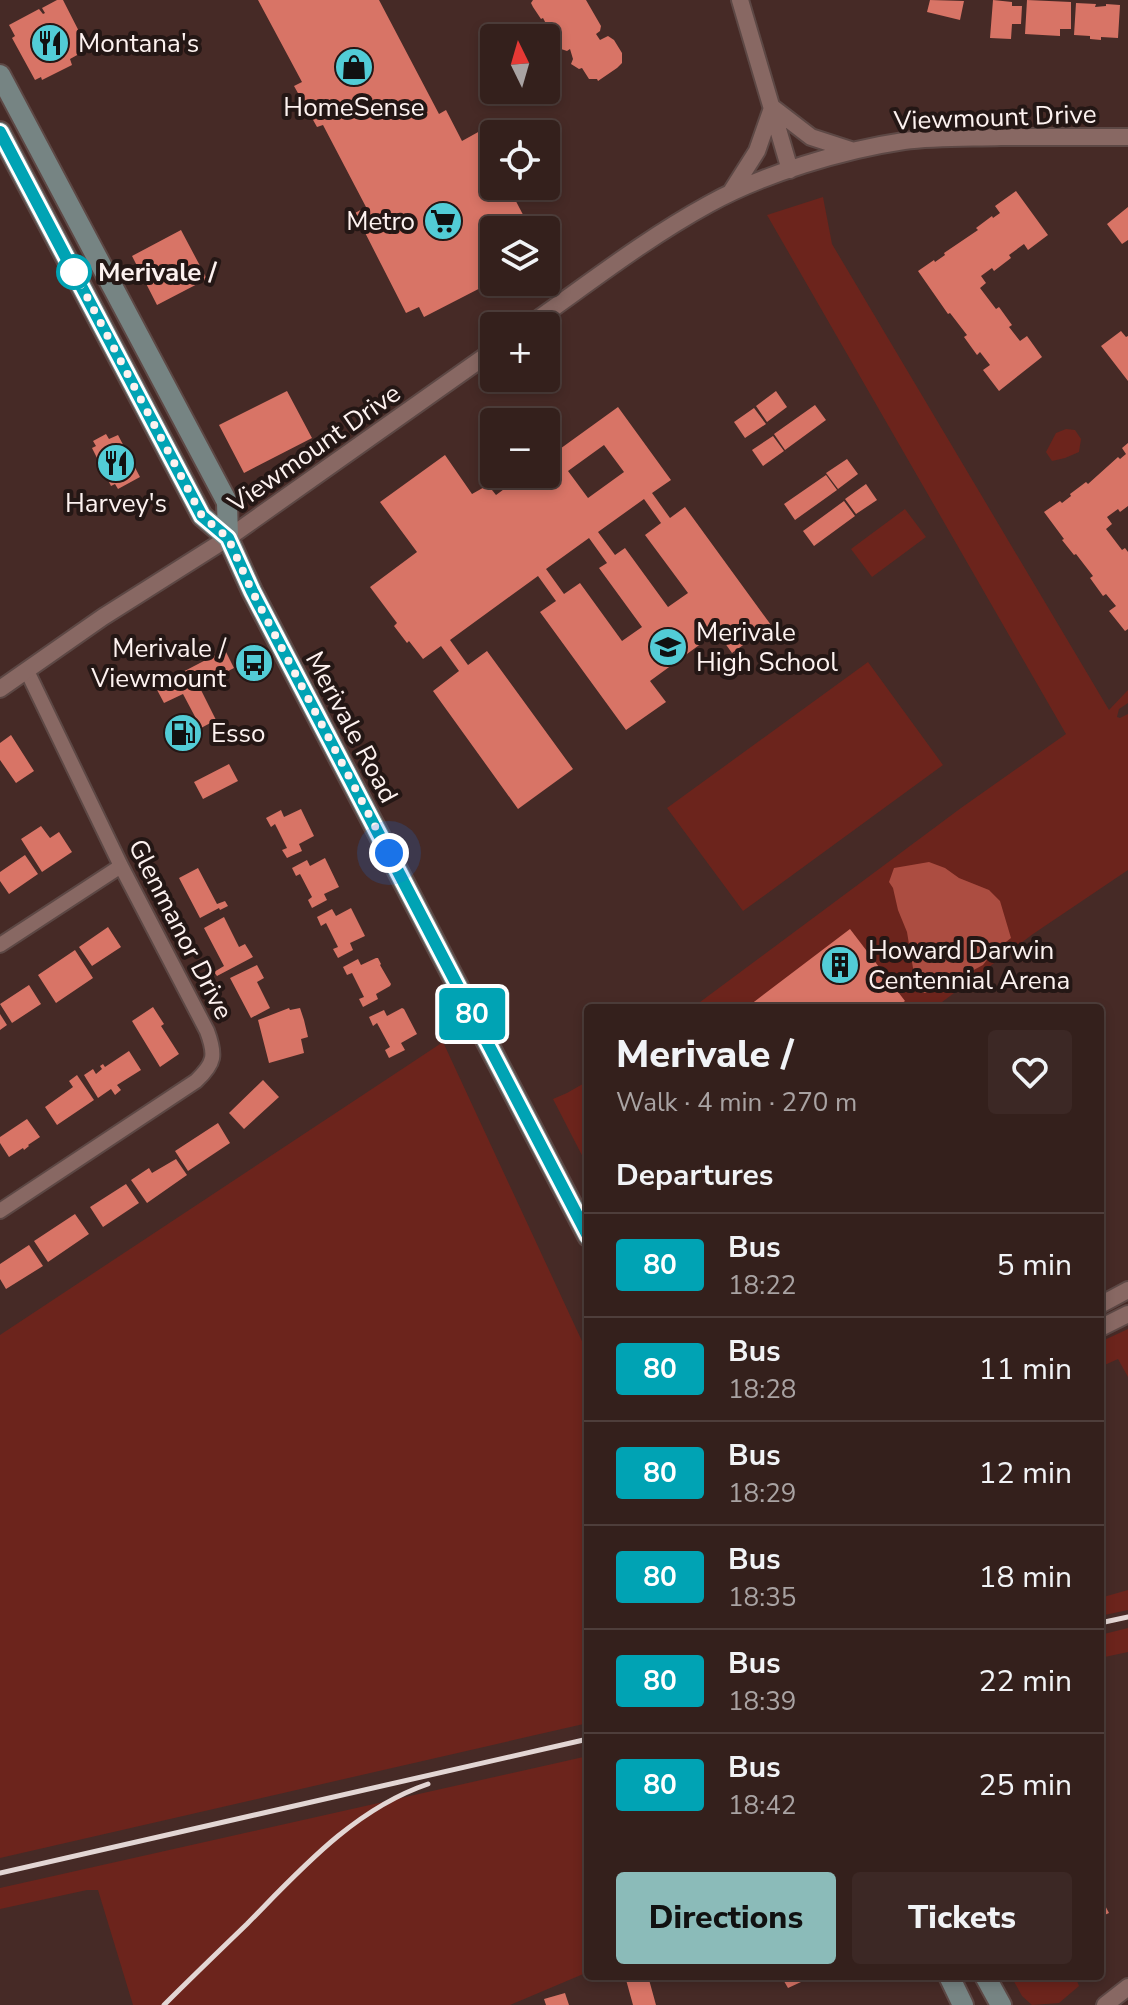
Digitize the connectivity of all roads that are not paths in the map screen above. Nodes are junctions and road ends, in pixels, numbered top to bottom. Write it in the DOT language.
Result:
graph roads {
  1 [pos="740,0"];
  2 [pos="0,75"];
  3 [pos="772,107"];
  4 [pos="0,132"];
  5 [pos="1128,137"];
  6 [pos="853,150"];
  7 [pos="790,170"];
  8 [pos="731,192"];
  9 [pos="548,312"];
  10 [pos="480,360"];
  11 [pos="228,538"];
  12 [pos="27,671"];
  13 [pos="0,689"];
  14 [pos="121,866"];
  15 [pos="0,945"];
  16 [pos="0,1211"];
  17 [pos="584,1228"];
  18 [pos="1128,1290"];
  19 [pos="1104,1303"];
  20 [pos="1128,1314"];
  21 [pos="1104,1326"];
  22 [pos="951,1980"];
  23 [pos="987,1980"];
  24 [pos="1128,1987"];
  25 [pos="963,2005"];
  26 [pos="1001,2005"];
  27 [pos="1105,2005"];
  1 -- 3 [label="street"];
  2 -- 11 [label="main road, Merivale Road"];
  3 -- 6 [label="street"];
  3 -- 7 [label="street"];
  3 -- 8 [label="street"];
  4 -- 11 [label="main road, Merivale Road"];
  5 -- 6 [label="street, Viewmount Drive"];
  6 -- 7 [label="street, Viewmount Drive"];
  7 -- 8 [label="street, Viewmount Drive"];
  8 -- 9 [label="street, Viewmount Drive"];
  10 -- 11 [label="street, Viewmount Drive"];
  11 -- 12 [label="street, Viewmount Drive"];
  11 -- 17 [label="main road, Merivale Road"];
  12 -- 13 [label="street, Viewmount Drive"];
  12 -- 14 [label="street, Glenmanor Drive"];
  14 -- 15 [label="street"];
  14 -- 16 [label="street, Glenmanor Drive"];
  18 -- 19 [label="street"];
  20 -- 21 [label="street"];
  22 -- 25 [label="main road"];
  23 -- 26 [label="main road"];
  24 -- 27 [label="street"];
}
